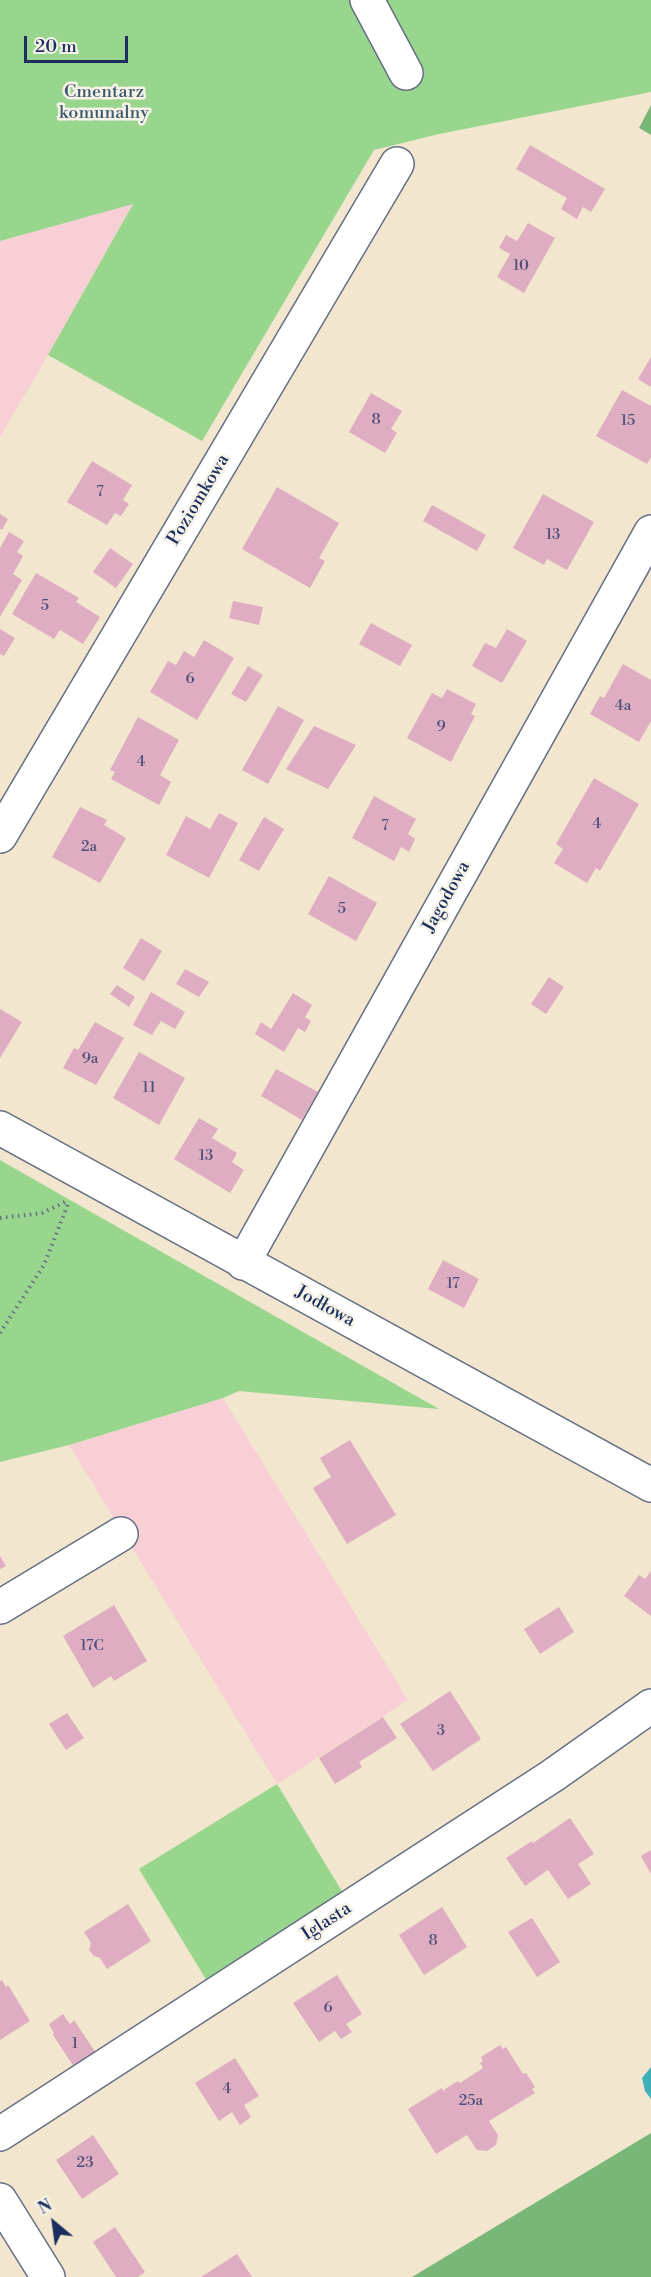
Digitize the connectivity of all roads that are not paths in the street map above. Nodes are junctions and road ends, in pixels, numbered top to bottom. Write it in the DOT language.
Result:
graph roads {
  1 [pos="367,0"];
  2 [pos="406,72"];
  3 [pos="397,164"];
  4 [pos="651,531"];
  5 [pos="0,836"];
  6 [pos="0,1128"];
  7 [pos="243,1263"];
  8 [pos="651,1485"];
  9 [pos="122,1534"];
  10 [pos="0,1606"];
  11 [pos="651,1706"];
  12 [pos="0,2134"];
  13 [pos="0,2200"];
  14 [pos="48,2277"];
  1 -- 2 [label="street"];
  3 -- 5 [label="street, Poziomkowa"];
  4 -- 7 [label="street, Jagodowa"];
  6 -- 7 [label="street, Jodłowa"];
  7 -- 8 [label="street, Jodłowa"];
  9 -- 10 [label="street"];
  11 -- 12 [label="street, Iglasta"];
  13 -- 14 [label="street"];
}
